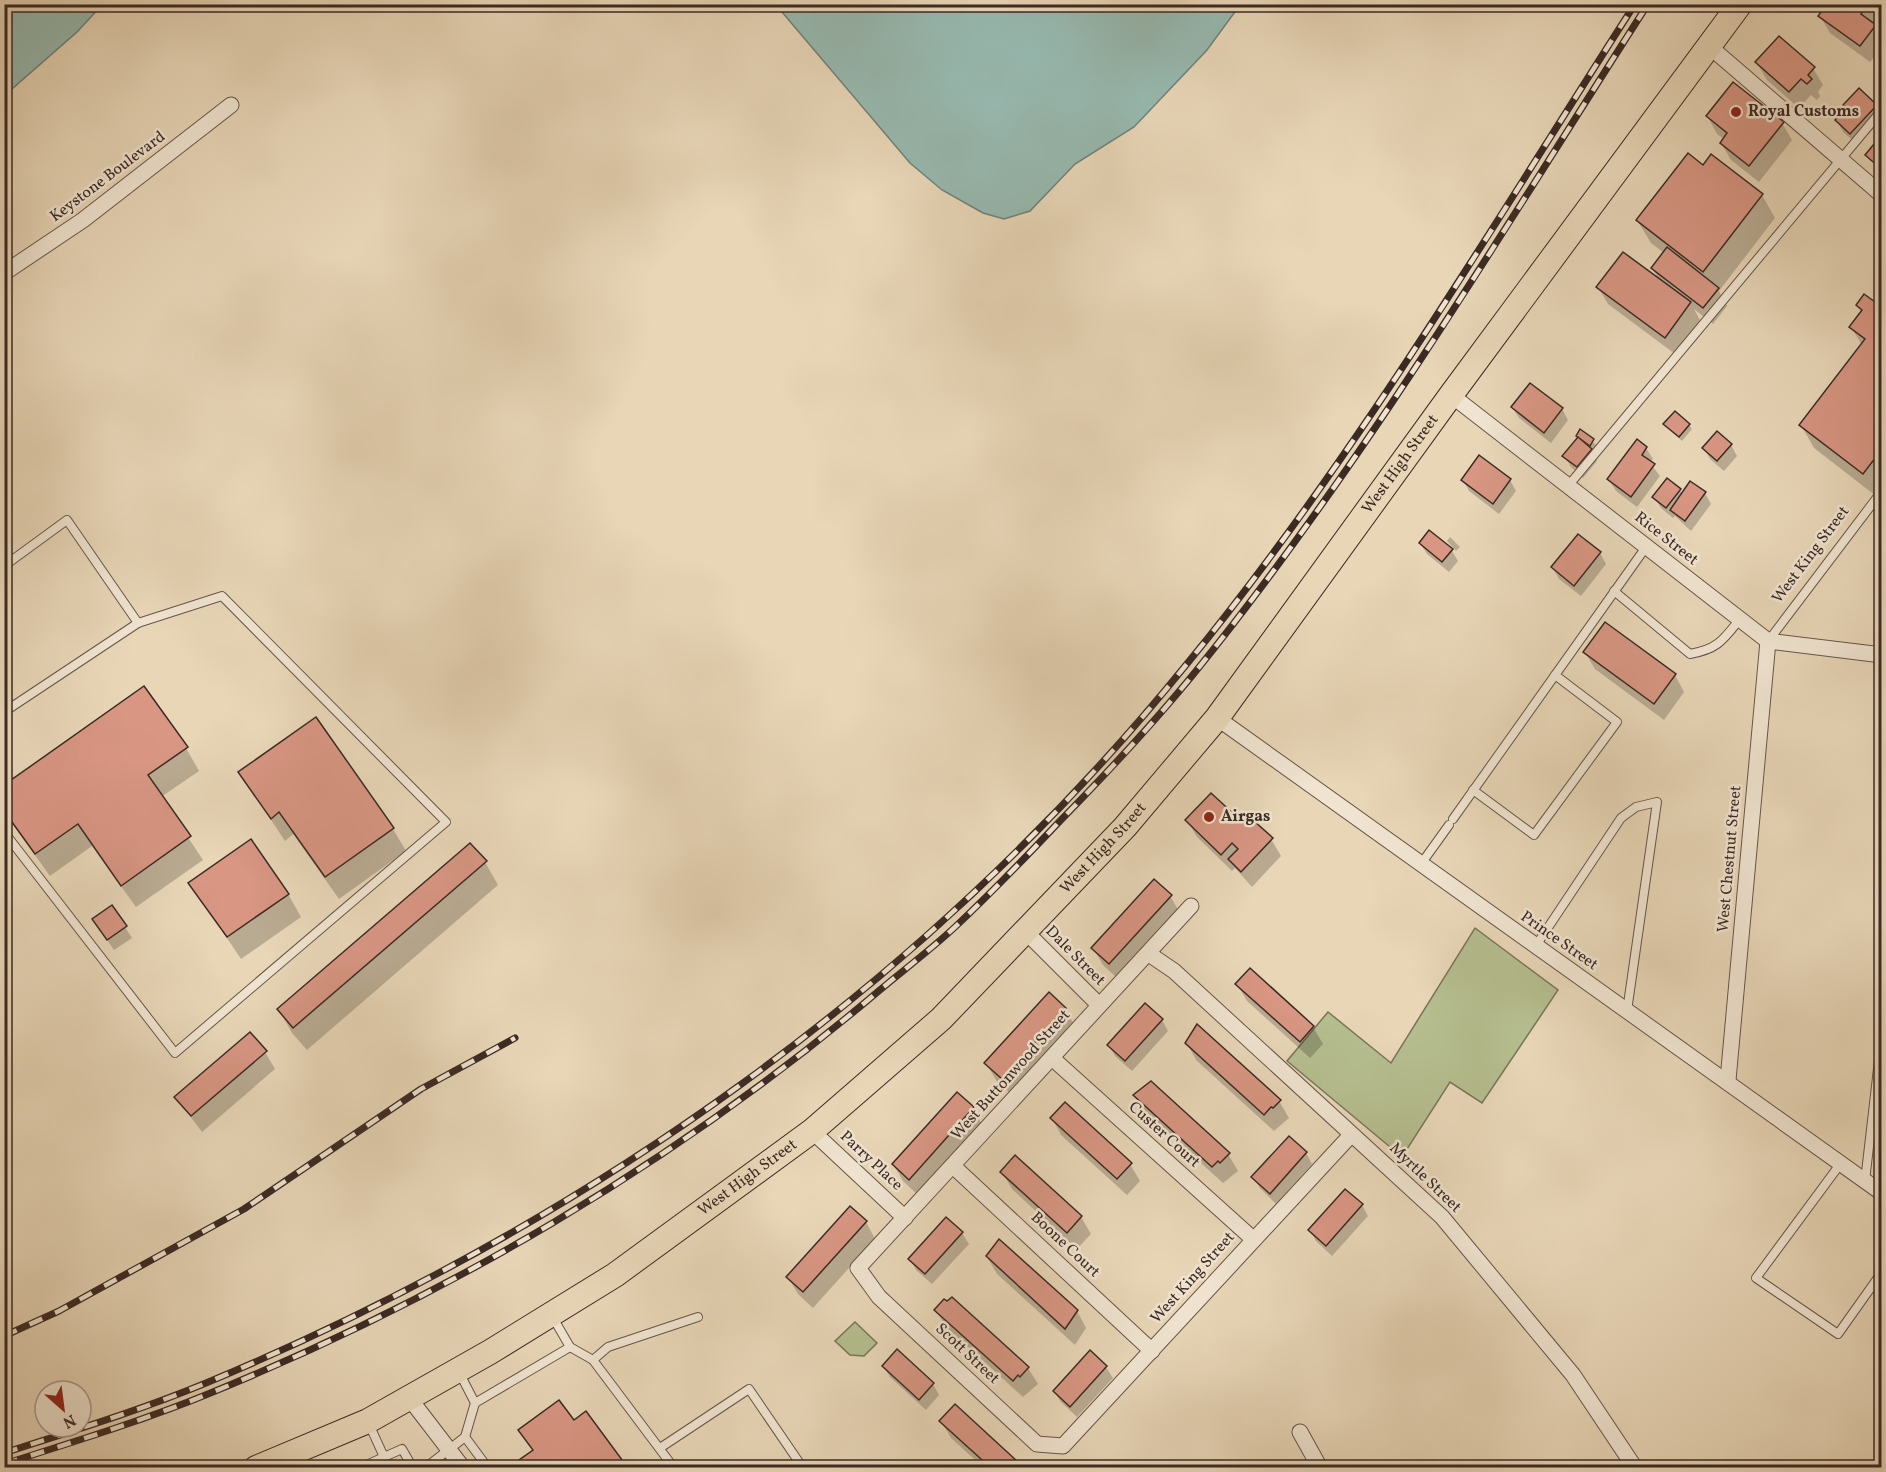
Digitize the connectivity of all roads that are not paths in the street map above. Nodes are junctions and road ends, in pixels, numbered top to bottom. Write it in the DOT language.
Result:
graph roads {
  1 [pos="1740,4"];
  2 [pos="1709,46"];
  3 [pos="231,105"];
  4 [pos="1881,110"];
  5 [pos="1839,159"];
  6 [pos="1881,195"];
  7 [pos="4,273"];
  8 [pos="1451,395"];
  9 [pos="1568,486"];
  10 [pos="1881,491"];
  11 [pos="1647,547"];
  12 [pos="4,566"];
  13 [pos="1614,591"];
  14 [pos="1740,619"];
  15 [pos="138,623"];
  16 [pos="1768,641"];
  17 [pos="1881,655"];
  18 [pos="1555,675"];
  19 [pos="4,712"];
  20 [pos="1217,718"];
  21 [pos="1473,790"];
  22 [pos="4,832"];
  23 [pos="1421,864"];
  24 [pos="1191,906"];
  25 [pos="1026,932"];
  26 [pos="1535,947"];
  27 [pos="1149,954"];
  28 [pos="1099,1005"];
  29 [pos="1627,1011"];
  30 [pos="1881,1034"];
  31 [pos="1052,1058"];
  32 [pos="1728,1080"];
  33 [pos="812,1131"];
  34 [pos="1351,1135"];
  35 [pos="1840,1163"];
  36 [pos="953,1166"];
  37 [pos="1865,1181"];
  38 [pos="1881,1193"];
  39 [pos="905,1218"];
  40 [pos="1253,1239"];
  41 [pos="858,1268"];
  42 [pos="1881,1272"];
  43 [pos="551,1315"];
  44 [pos="698,1317"];
  45 [pos="570,1347"];
  46 [pos="1152,1351"];
  47 [pos="594,1360"];
  48 [pos="458,1371"];
  49 [pos="410,1399"];
  50 [pos="476,1403"];
  51 [pos="368,1421"];
  52 [pos="1300,1432"];
  53 [pos="465,1437"];
  54 [pos="1063,1446"];
  55 [pos="660,1448"];
  56 [pos="450,1450"];
  57 [pos="384,1457"];
  58 [pos="285,1462"];
  59 [pos="256,1467"];
  60 [pos="363,1467"];
  61 [pos="412,1467"];
  62 [pos="426,1467"];
  63 [pos="463,1467"];
  64 [pos="488,1467"];
  65 [pos="674,1467"];
  66 [pos="802,1467"];
  67 [pos="1320,1467"];
  68 [pos="1635,1467"];
  1 -- 2 [label="main road, West High Street"];
  2 -- 5 [label="street"];
  2 -- 8 [label="main road, West High Street"];
  3 -- 7 [label="street, Keystone Boulevard"];
  4 -- 5 [label="lane"];
  5 -- 6 [label="street"];
  5 -- 9 [label="lane"];
  8 -- 9 [label="street, Rice Street"];
  8 -- 20 [label="main road, West High Street"];
  9 -- 11 [label="street, Rice Street"];
  10 -- 16 [label="lane, West King Street"];
  11 -- 13 [label="lane"];
  11 -- 14 [label="street, Rice Street"];
  12 -- 15 [label="lane"];
  13 -- 14 [label="lane"];
  13 -- 18 [label="lane"];
  14 -- 16 [label="street, Rice Street"];
  15 -- 19 [label="lane"];
  15 -- 22 [label="lane"];
  16 -- 17 [label="street"];
  16 -- 32 [label="street, West Chestnut Street"];
  18 -- 21 [label="lane"];
  18 -- 21 [label="lane"];
  20 -- 23 [label="street, Prince Street"];
  20 -- 25 [label="main road, West High Street"];
  21 -- 23 [label="lane"];
  23 -- 26 [label="street, Prince Street"];
  24 -- 27 [label="street, West Buttonwood Street"];
  25 -- 28 [label="street, Dale Street"];
  25 -- 33 [label="main road, West High Street"];
  26 -- 29 [label="street, Prince Street"];
  26 -- 29 [label="lane"];
  27 -- 28 [label="street, West Buttonwood Street"];
  27 -- 34 [label="street, Myrtle Street"];
  28 -- 31 [label="street, West Buttonwood Street"];
  29 -- 32 [label="street, Prince Street"];
  30 -- 37 [label="lane"];
  31 -- 36 [label="street, West Buttonwood Street"];
  31 -- 40 [label="street, Custer Court"];
  32 -- 35 [label="street, Prince Street"];
  33 -- 39 [label="street, Parry Place"];
  33 -- 43 [label="main road, West High Street"];
  34 -- 40 [label="street, West King Street"];
  34 -- 68 [label="street, Myrtle Street"];
  35 -- 37 [label="street, Prince Street"];
  35 -- 42 [label="lane"];
  36 -- 39 [label="street, West Buttonwood Street"];
  36 -- 46 [label="street, Boone Court"];
  37 -- 38 [label="street, Prince Street"];
  39 -- 41 [label="street, West Buttonwood Street"];
  40 -- 46 [label="street, West King Street"];
  41 -- 54 [label="street, Scott Street"];
  43 -- 45 [label="lane"];
  43 -- 48 [label="main road, West High Street"];
  44 -- 47 [label="lane"];
  45 -- 47 [label="lane"];
  45 -- 50 [label="lane"];
  46 -- 54 [label="street, West King Street"];
  47 -- 55 [label="lane"];
  48 -- 49 [label="main road, West High Street"];
  48 -- 50 [label="lane"];
  49 -- 51 [label="main road, West High Street"];
  49 -- 56 [label="street"];
  50 -- 53 [label="lane"];
  51 -- 57 [label="lane"];
  51 -- 58 [label="main road, West High Street"];
  52 -- 67 [label="street"];
  53 -- 56 [label="lane"];
  53 -- 64 [label="lane"];
  55 -- 65 [label="lane"];
  55 -- 66 [label="lane"];
  56 -- 62 [label="lane"];
  56 -- 63 [label="street"];
  57 -- 60 [label="lane"];
  57 -- 61 [label="lane"];
  58 -- 59 [label="main road, West High Street"];
}
